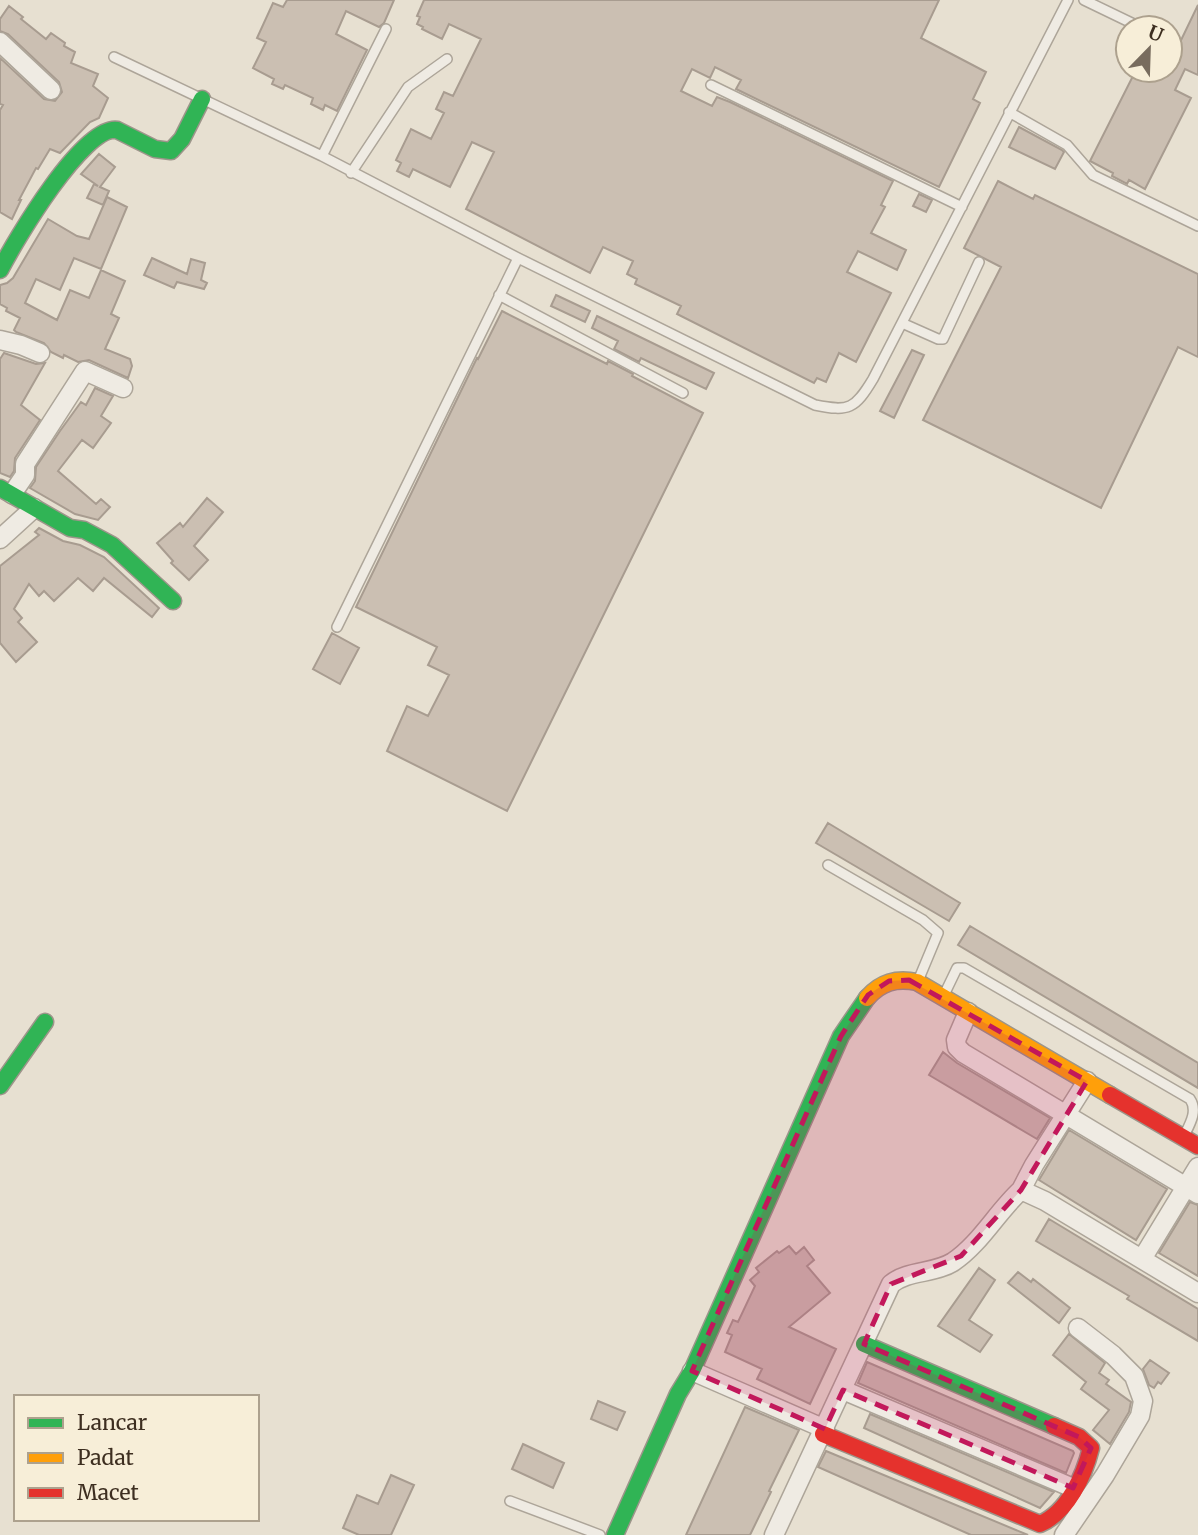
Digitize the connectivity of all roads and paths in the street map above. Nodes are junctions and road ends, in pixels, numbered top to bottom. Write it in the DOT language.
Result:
graph roads {
  1 [pos="1068,0"];
  2 [pos="1084,0"];
  3 [pos="1114,14"];
  4 [pos="386,29"];
  5 [pos="0,42"];
  6 [pos="114,57"];
  7 [pos="447,58"];
  8 [pos="711,85"];
  9 [pos="51,90"];
  10 [pos="202,99"];
  11 [pos="1009,112"];
  12 [pos="322,156"];
  13 [pos="351,173"];
  14 [pos="962,207"];
  15 [pos="1198,226"];
  16 [pos="517,258"];
  17 [pos="979,262"];
  18 [pos="0,270"];
  19 [pos="499,295"];
  20 [pos="902,323"];
  21 [pos="0,340"];
  22 [pos="40,353"];
  23 [pos="123,388"];
  24 [pos="683,393"];
  25 [pos="6,491"];
  26 [pos="34,508"];
  27 [pos="0,539"];
  28 [pos="173,601"];
  29 [pos="337,627"];
  30 [pos="828,865"];
  31 [pos="917,982"];
  32 [pos="943,996"];
  33 [pos="968,1013"];
  34 [pos="45,1022"];
  35 [pos="1087,1082"];
  36 [pos="0,1086"];
  37 [pos="1065,1115"];
  38 [pos="1183,1138"];
  39 [pos="1198,1146"];
  40 [pos="1198,1167"];
  41 [pos="1021,1190"];
  42 [pos="1192,1190"];
  43 [pos="1142,1259"];
  44 [pos="1198,1293"];
  45 [pos="1078,1328"];
  46 [pos="864,1344"];
  47 [pos="692,1371"];
  48 [pos="843,1390"];
  49 [pos="824,1431"];
  50 [pos="1073,1488"];
  51 [pos="510,1500"];
  52 [pos="600,1535"];
  53 [pos="615,1535"];
  54 [pos="774,1535"];
  55 [pos="1064,1535"];
  1 -- 11 [label="lane"];
  2 -- 3 [label="lane"];
  4 -- 12 [label="lane"];
  5 -- 9 [label="street"];
  6 -- 10 [label="lane"];
  7 -- 13 [label="lane"];
  8 -- 14 [label="lane"];
  10 -- 12 [label="lane"];
  10 -- 18 [label="street"];
  11 -- 14 [label="lane"];
  11 -- 15 [label="lane"];
  12 -- 13 [label="lane"];
  13 -- 16 [label="lane"];
  14 -- 20 [label="lane"];
  16 -- 19 [label="lane"];
  16 -- 20 [label="lane"];
  17 -- 20 [label="lane"];
  19 -- 24 [label="lane"];
  19 -- 29 [label="lane"];
  21 -- 22 [label="street"];
  23 -- 25 [label="street"];
  25 -- 26 [label="street"];
  26 -- 27 [label="street"];
  26 -- 28 [label="street"];
  30 -- 31 [label="lane"];
  31 -- 32 [label="street"];
  31 -- 47 [label="street"];
  32 -- 33 [label="street"];
  32 -- 38 [label="lane"];
  33 -- 35 [label="street"];
  33 -- 37 [label="street"];
  34 -- 36 [label="street"];
  35 -- 37 [label="street"];
  35 -- 38 [label="street"];
  37 -- 41 [label="street"];
  37 -- 42 [label="street"];
  38 -- 39 [label="street"];
  40 -- 42 [label="street"];
  41 -- 43 [label="street"];
  41 -- 46 [label="street"];
  42 -- 43 [label="street"];
  43 -- 44 [label="street"];
  45 -- 55 [label="street"];
  46 -- 48 [label="street"];
  46 -- 50 [label="street"];
  47 -- 49 [label="street"];
  47 -- 53 [label="street"];
  48 -- 49 [label="street"];
  48 -- 50 [label="street"];
  49 -- 50 [label="street"];
  49 -- 54 [label="street"];
  51 -- 52 [label="lane"];
}
